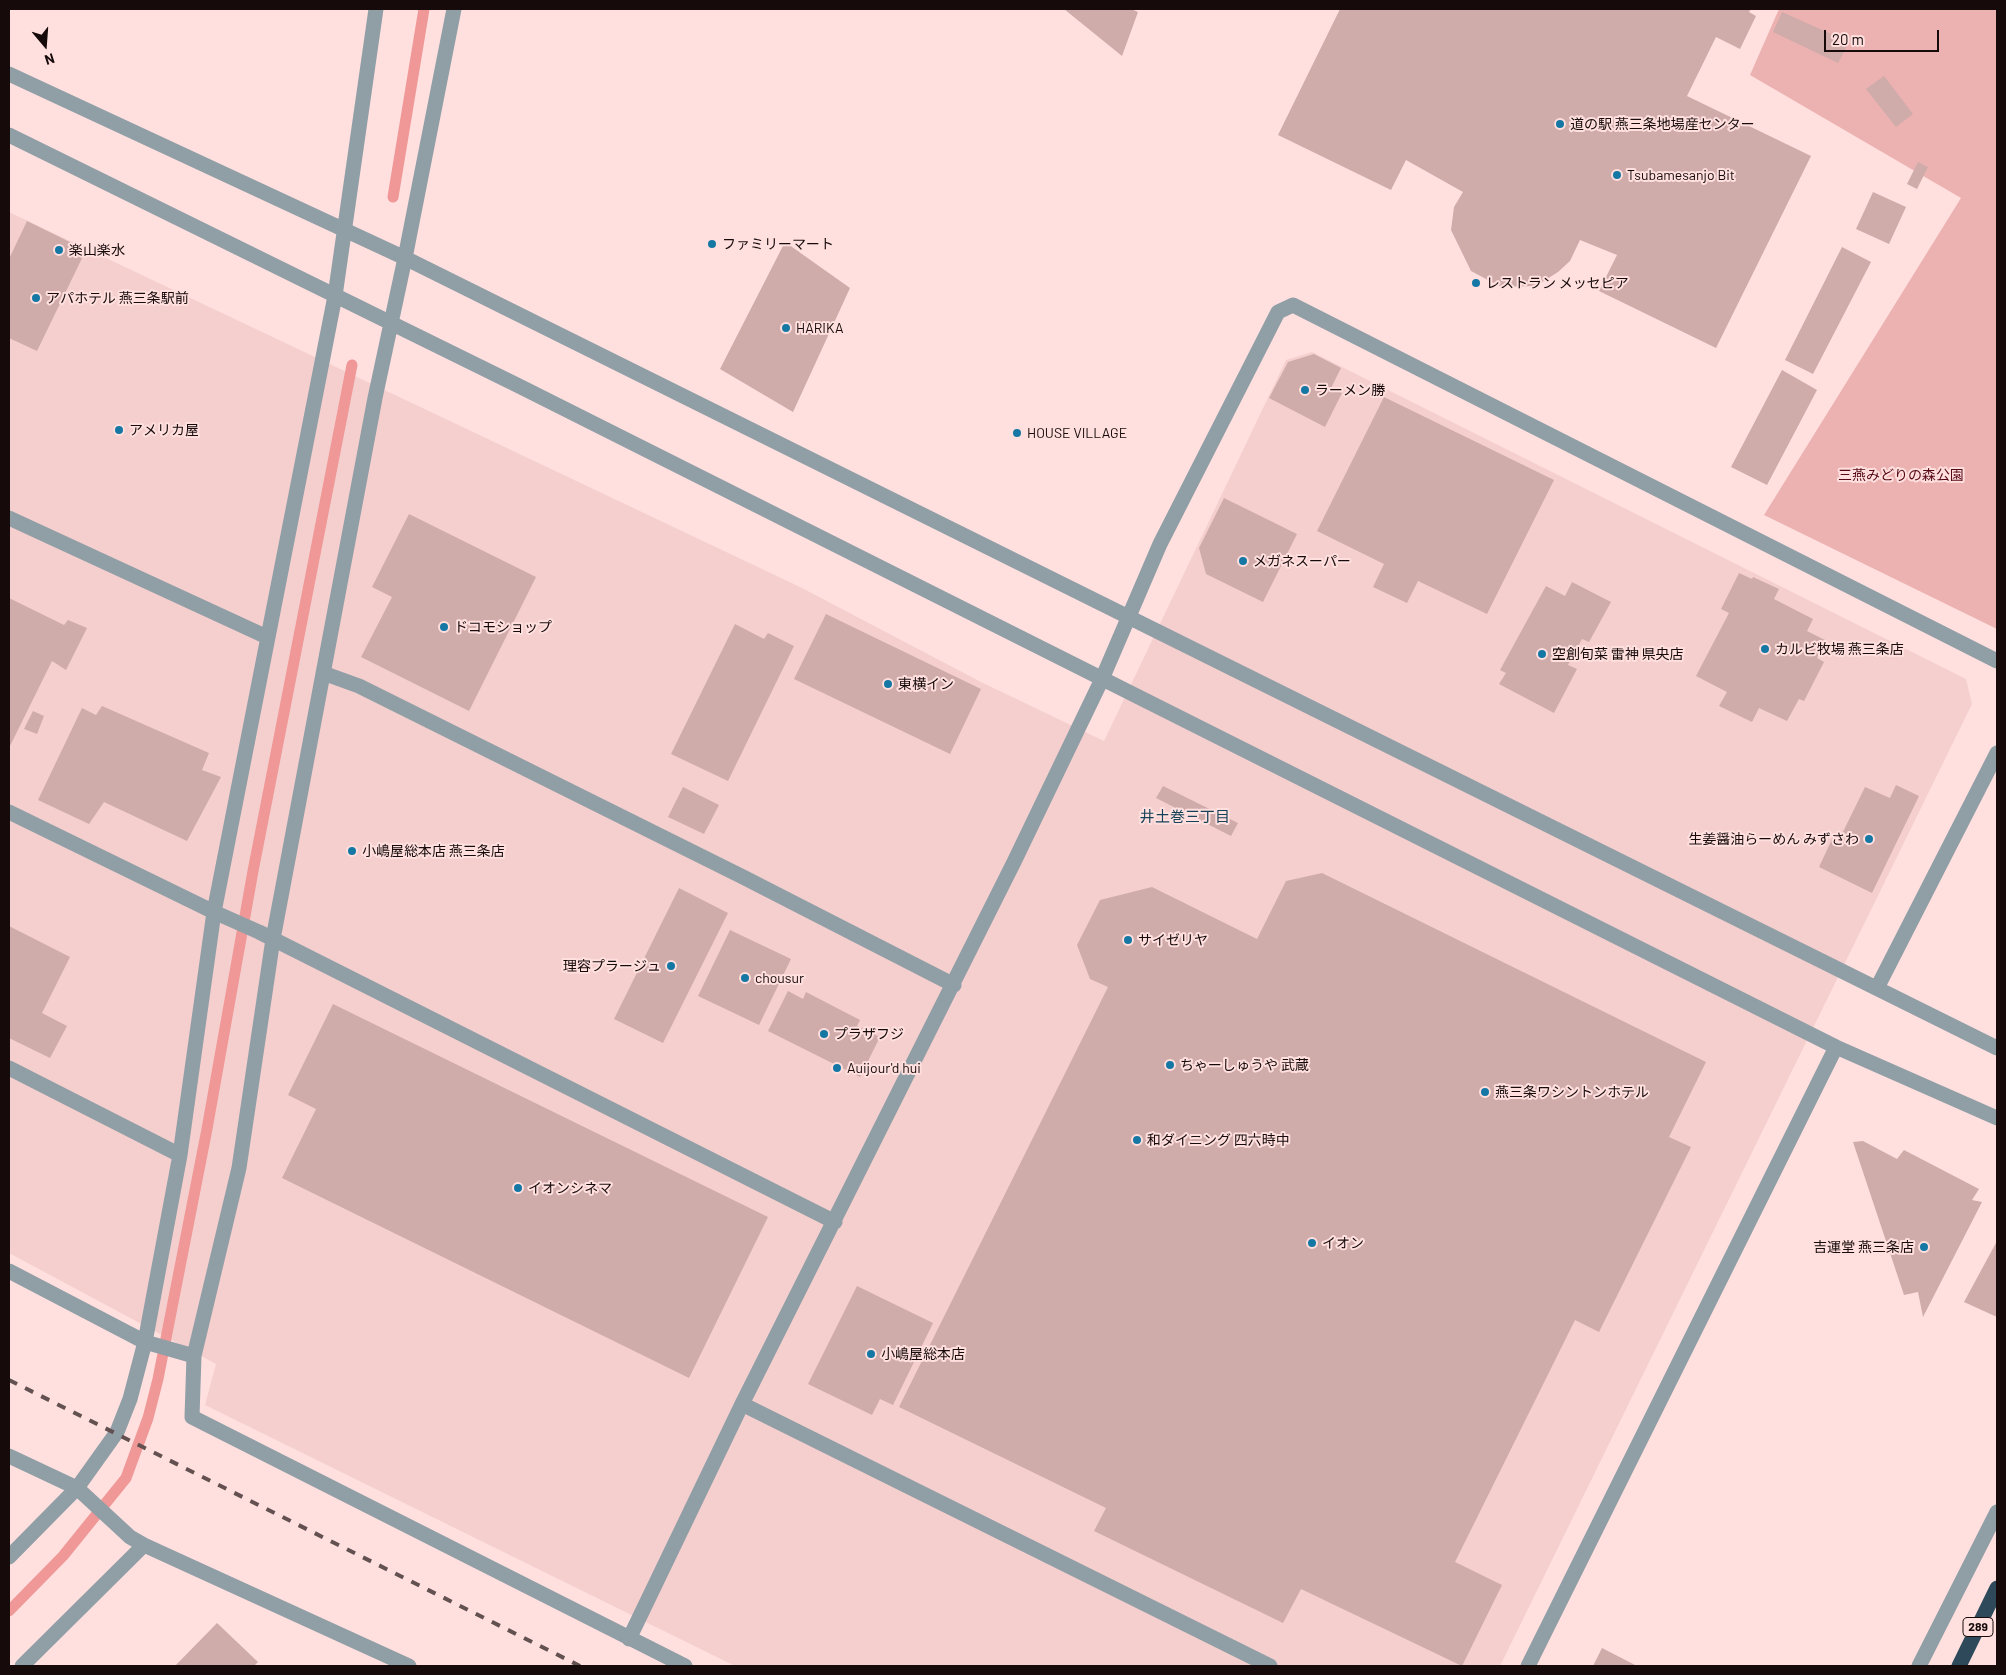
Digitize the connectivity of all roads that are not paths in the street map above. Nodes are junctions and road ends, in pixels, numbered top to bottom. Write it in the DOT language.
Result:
graph roads {
  1 [pos="376,9"];
  2 [pos="454,9"];
  3 [pos="9,74"];
  4 [pos="9,135"];
  5 [pos="345,232"];
  6 [pos="405,258"];
  7 [pos="334,296"];
  8 [pos="391,323"];
  9 [pos="9,518"];
  10 [pos="1128,618"];
  11 [pos="267,637"];
  12 [pos="1997,661"];
  13 [pos="323,673"];
  14 [pos="1102,679"];
  15 [pos="1997,753"];
  16 [pos="9,812"];
  17 [pos="214,912"];
  18 [pos="273,940"];
  19 [pos="954,985"];
  20 [pos="1877,988"];
  21 [pos="1836,1047"];
  22 [pos="1997,1048"];
  23 [pos="9,1068"];
  24 [pos="1997,1118"];
  25 [pos="180,1155"];
  26 [pos="835,1222"];
  27 [pos="9,1271"];
  28 [pos="145,1342"];
  29 [pos="194,1356"];
  30 [pos="742,1404"];
  31 [pos="9,1456"];
  32 [pos="77,1488"];
  33 [pos="1997,1512"];
  34 [pos="144,1545"];
  35 [pos="9,1556"];
  36 [pos="1997,1588"];
  37 [pos="629,1639"];
  38 [pos="22,1666"];
  39 [pos="409,1666"];
  40 [pos="685,1666"];
  41 [pos="1270,1666"];
  42 [pos="1528,1666"];
  43 [pos="1919,1666"];
  44 [pos="1959,1666"];
  1 -- 5 [label="street"];
  2 -- 6 [label="street"];
  3 -- 5 [label="street"];
  4 -- 7 [label="street"];
  5 -- 6 [label="street"];
  5 -- 7 [label="street"];
  6 -- 8 [label="street"];
  6 -- 10 [label="street"];
  7 -- 8 [label="street"];
  7 -- 11 [label="street"];
  8 -- 13 [label="street"];
  8 -- 14 [label="street"];
  9 -- 11 [label="street"];
  10 -- 12 [label="street"];
  10 -- 14 [label="street"];
  10 -- 20 [label="street"];
  11 -- 17 [label="street"];
  13 -- 18 [label="street"];
  13 -- 19 [label="street"];
  14 -- 19 [label="street"];
  14 -- 21 [label="street"];
  15 -- 20 [label="street"];
  16 -- 17 [label="street"];
  17 -- 18 [label="street"];
  17 -- 25 [label="street"];
  18 -- 26 [label="street"];
  18 -- 29 [label="street"];
  19 -- 26 [label="street"];
  20 -- 22 [label="street"];
  21 -- 24 [label="street"];
  21 -- 42 [label="street"];
  23 -- 25 [label="street"];
  25 -- 28 [label="street"];
  26 -- 30 [label="street"];
  27 -- 28 [label="street"];
  28 -- 29 [label="street"];
  28 -- 32 [label="street"];
  29 -- 37 [label="street"];
  30 -- 37 [label="street"];
  30 -- 41 [label="street"];
  31 -- 32 [label="street"];
  32 -- 34 [label="street"];
  32 -- 35 [label="street"];
  33 -- 43 [label="street"];
  34 -- 38 [label="street"];
  34 -- 39 [label="street"];
  36 -- 44 [label="highway, 289"];
  37 -- 40 [label="street"];
}
